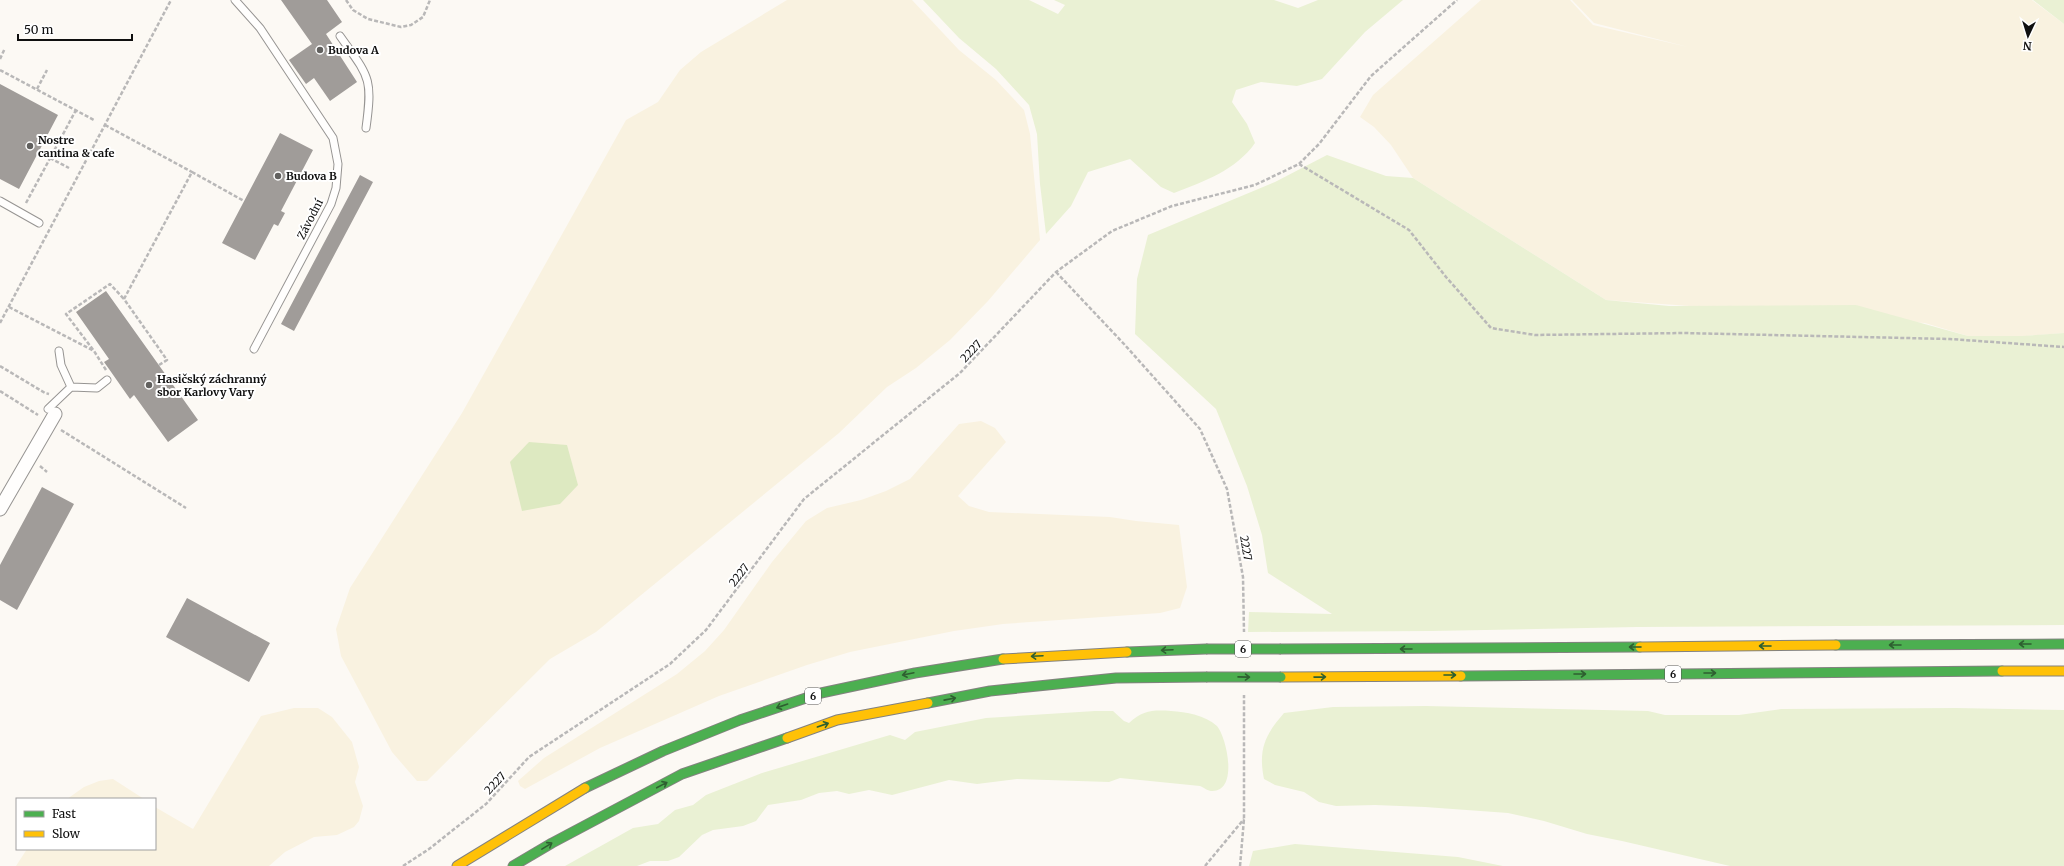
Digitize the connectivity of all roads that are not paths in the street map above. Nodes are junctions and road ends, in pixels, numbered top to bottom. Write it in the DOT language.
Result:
graph roads {
  1 [pos="235,0"];
  2 [pos="340,36"];
  3 [pos="366,128"];
  4 [pos="0,202"];
  5 [pos="39,223"];
  6 [pos="254,349"];
  7 [pos="59,351"];
  8 [pos="107,380"];
  9 [pos="71,387"];
  10 [pos="51,415"];
  11 [pos="0,509"];
  12 [pos="2064,644"];
  13 [pos="2064,672"];
  14 [pos="457,866"];
  15 [pos="513,866"];
  1 -- 6 [label="lane, Závodní"];
  2 -- 3 [label="lane"];
  4 -- 5 [label="lane"];
  7 -- 9 [label="lane"];
  8 -- 9 [label="lane"];
  9 -- 10 [label="lane"];
  10 -- 11 [label="street"];
  12 -- 14 [label="highway, 6, one-way, bridge"];
  15 -- 13 [label="highway, 6, one-way, bridge"];
}
